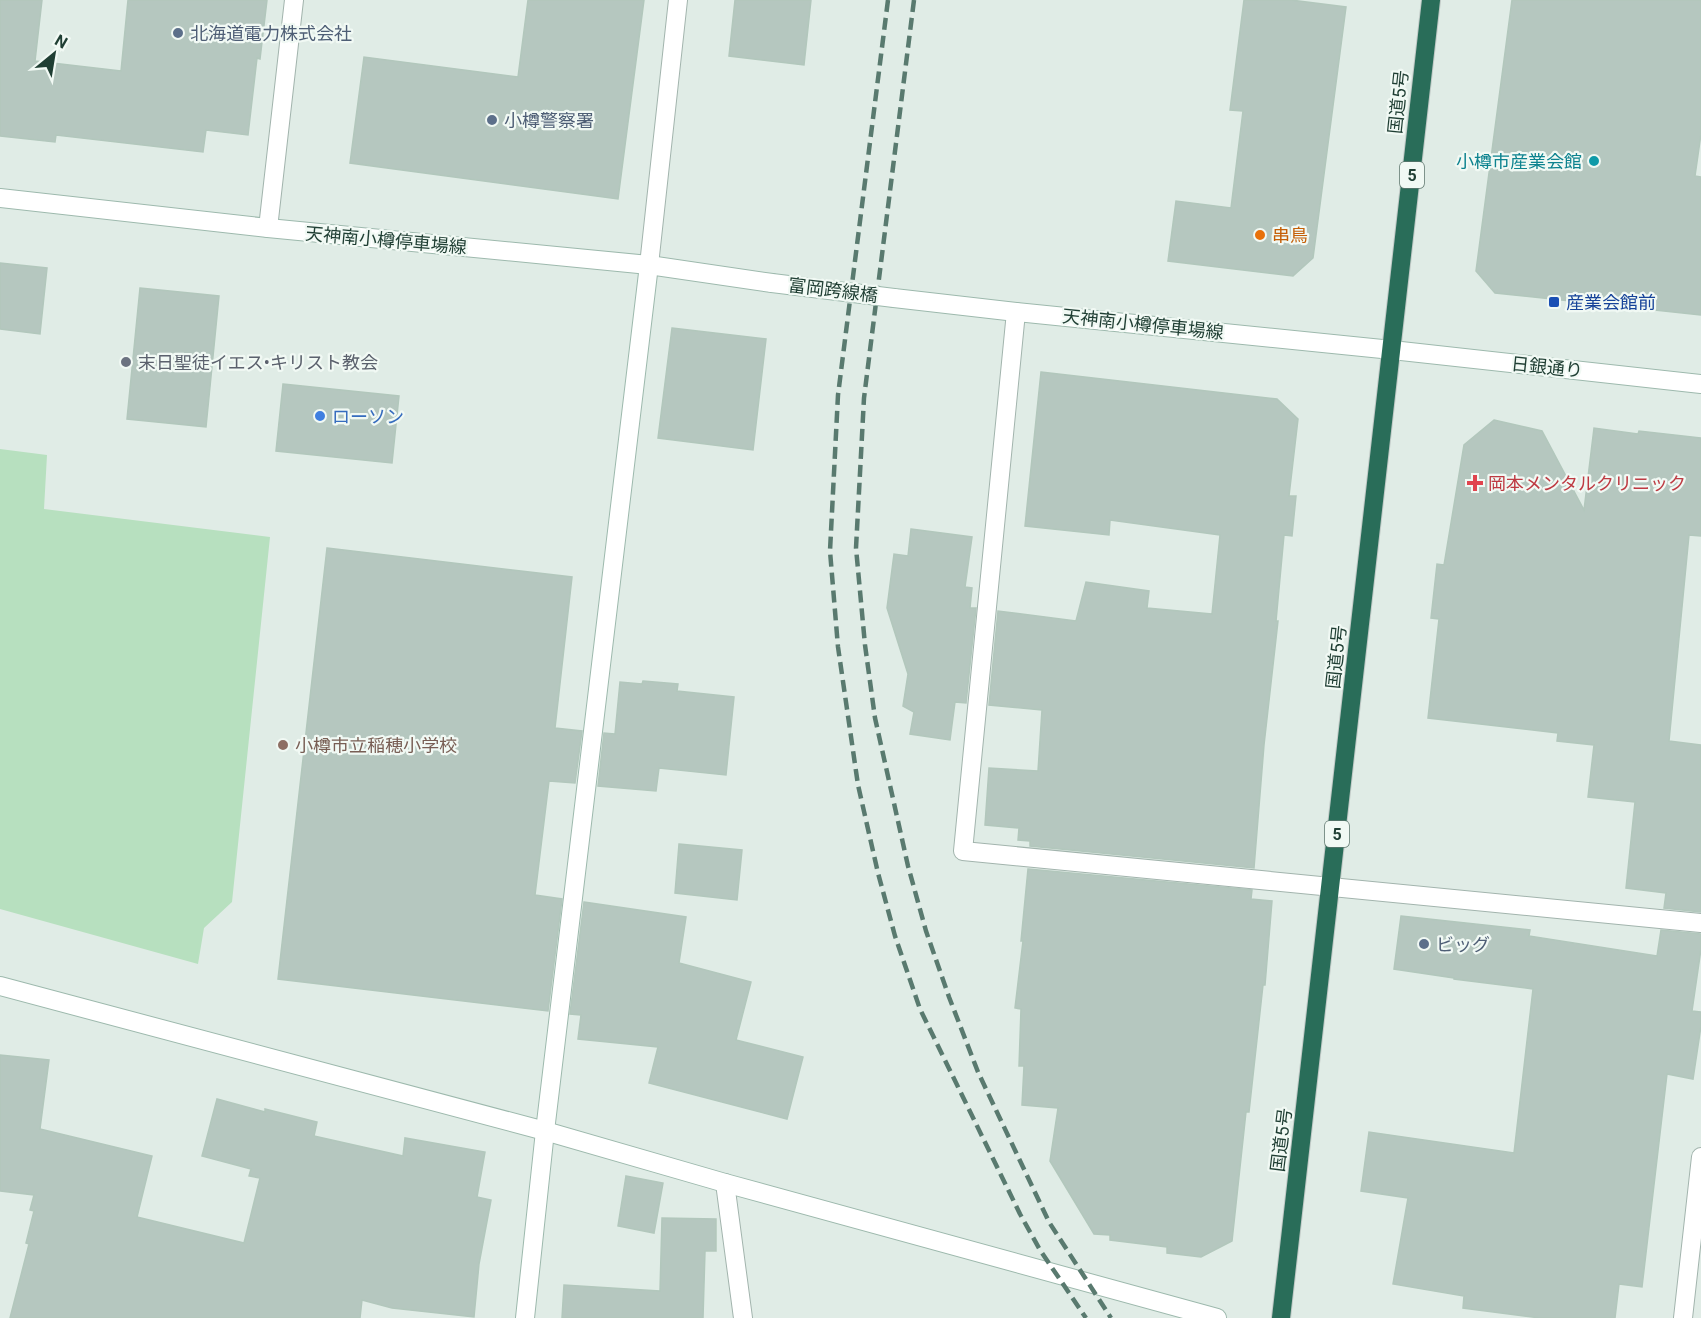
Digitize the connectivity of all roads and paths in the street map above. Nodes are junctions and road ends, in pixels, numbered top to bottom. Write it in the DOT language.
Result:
graph roads {
  1 [pos="294,0"];
  2 [pos="678,0"];
  3 [pos="1431,0"];
  4 [pos="0,198"];
  5 [pos="268,228"];
  6 [pos="649,265"];
  7 [pos="772,283"];
  8 [pos="894,298"];
  9 [pos="1016,312"];
  10 [pos="1392,350"];
  11 [pos="1701,384"];
  12 [pos="1331,886"];
  13 [pos="1701,923"];
  14 [pos="0,986"];
  15 [pos="545,1131"];
  16 [pos="1701,1157"];
  17 [pos="725,1183"];
  18 [pos="525,1318"];
  19 [pos="743,1318"];
  20 [pos="1217,1318"];
  21 [pos="1281,1318"];
  22 [pos="1683,1318"];
  1 -- 5 [label="street"];
  2 -- 6 [label="street"];
  3 -- 10 [label="highway, 国道5号 / 5"];
  4 -- 5 [label="street, 天神南小樽停車場線"];
  5 -- 6 [label="street, 天神南小樽停車場線"];
  6 -- 7 [label="street, 天神南小樽停車場線"];
  6 -- 15 [label="street"];
  7 -- 8 [label="street, 富岡跨線橋, bridge"];
  8 -- 9 [label="street, 天神南小樽停車場線"];
  9 -- 10 [label="street, 天神南小樽停車場線"];
  9 -- 12 [label="street"];
  10 -- 11 [label="street, 日銀通り"];
  10 -- 12 [label="highway, 国道5号 / 5"];
  12 -- 13 [label="street"];
  12 -- 21 [label="highway, 国道5号 / 5"];
  14 -- 15 [label="street"];
  15 -- 17 [label="street"];
  15 -- 18 [label="street"];
  16 -- 22 [label="street"];
  17 -- 19 [label="street"];
  17 -- 20 [label="street"];
}
